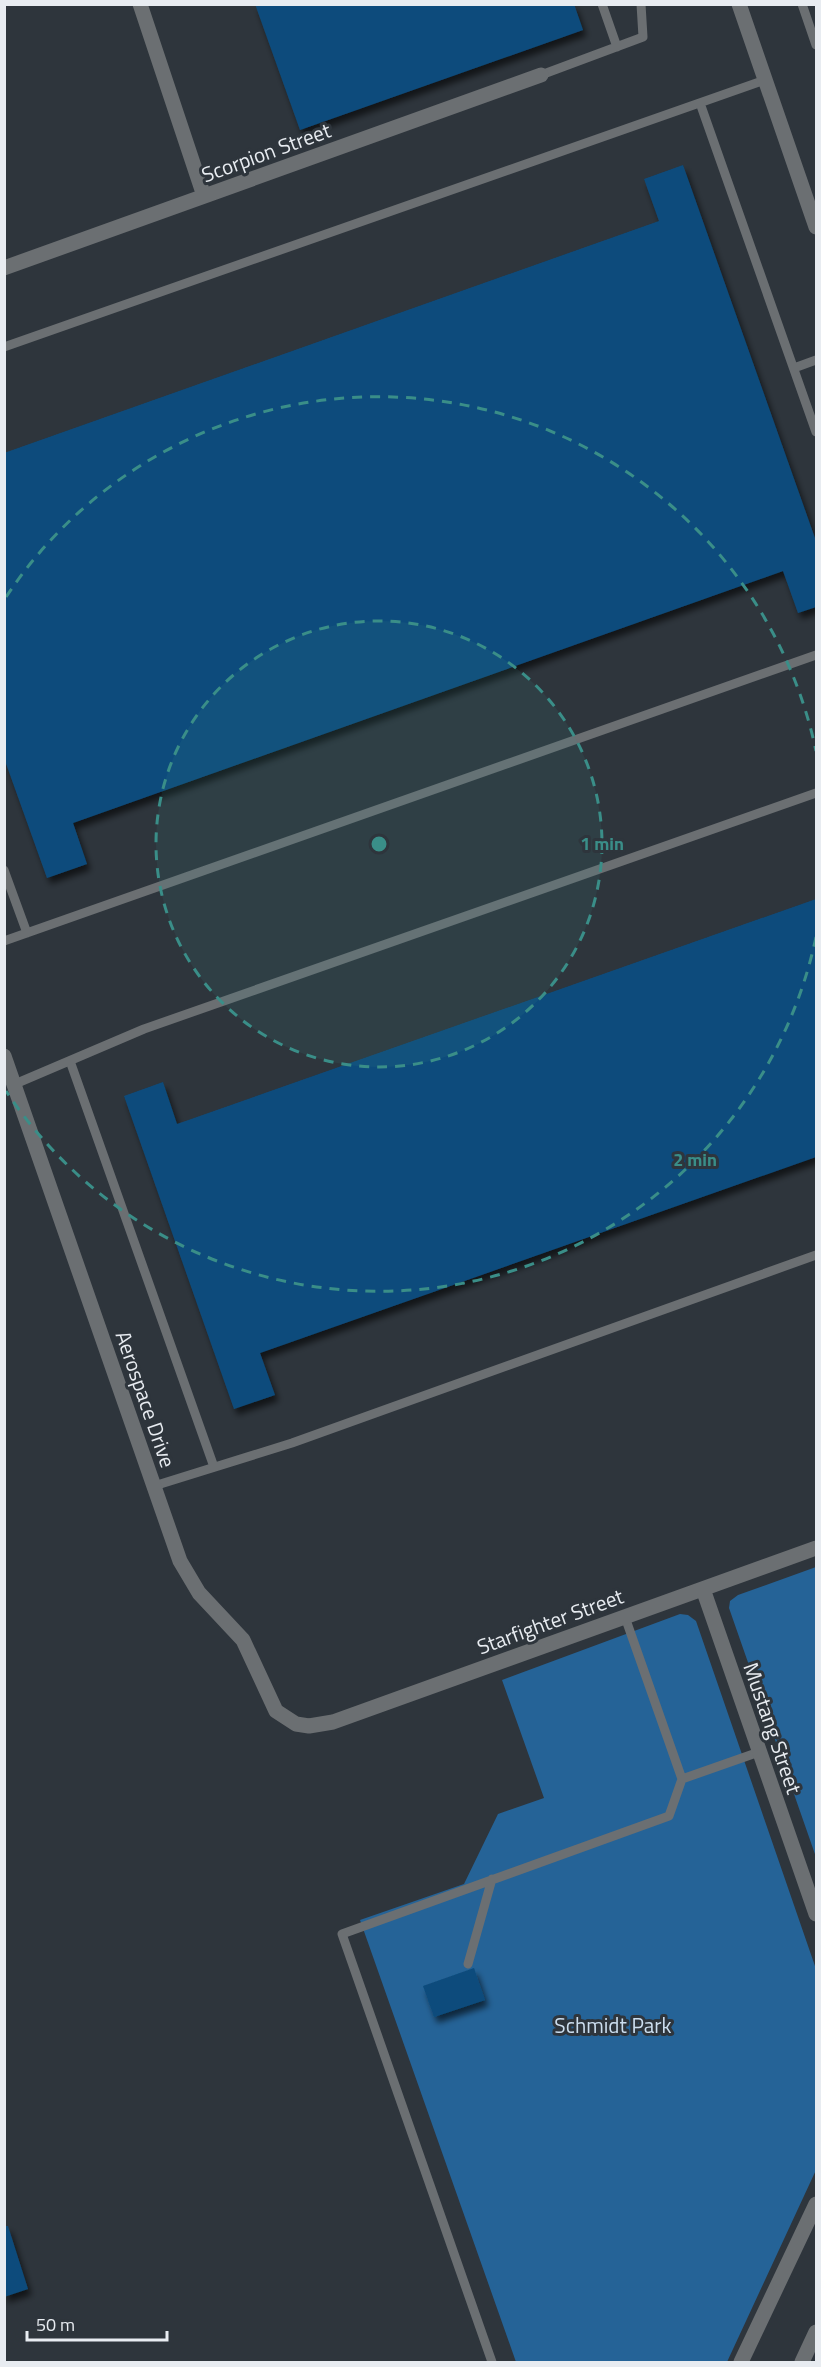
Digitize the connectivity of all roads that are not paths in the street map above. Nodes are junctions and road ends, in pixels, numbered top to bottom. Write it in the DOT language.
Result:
graph roads {
  1 [pos="140,4"];
  2 [pos="602,4"];
  3 [pos="641,4"];
  4 [pos="739,4"];
  5 [pos="802,4"];
  6 [pos="816,45"];
  7 [pos="617,47"];
  8 [pos="541,75"];
  9 [pos="765,80"];
  10 [pos="700,103"];
  11 [pos="811,194"];
  12 [pos="204,196"];
  13 [pos="816,227"];
  14 [pos="4,268"];
  15 [pos="4,347"];
  16 [pos="816,360"];
  17 [pos="794,368"];
  18 [pos="816,432"];
  19 [pos="816,655"];
  20 [pos="816,793"];
  21 [pos="4,870"];
  22 [pos="27,933"];
  23 [pos="4,941"];
  24 [pos="4,1056"];
  25 [pos="70,1061"];
  26 [pos="15,1084"];
  27 [pos="816,1255"];
  28 [pos="214,1467"];
  29 [pos="154,1486"];
  30 [pos="816,1548"];
  31 [pos="703,1589"];
  32 [pos="625,1617"];
  33 [pos="297,1724"];
  34 [pos="759,1752"];
  35 [pos="682,1779"];
  36 [pos="492,1879"];
  37 [pos="816,1914"];
  38 [pos="468,1965"];
  39 [pos="816,2204"];
  40 [pos="816,2332"];
  41 [pos="492,2362"];
  42 [pos="741,2362"];
  43 [pos="802,2362"];
  1 -- 12 [label="street"];
  2 -- 7 [label="lane"];
  3 -- 7 [label="lane"];
  4 -- 9 [label="street"];
  5 -- 6 [label="lane"];
  7 -- 8 [label="lane"];
  8 -- 12 [label="street, Scorpion Street"];
  9 -- 10 [label="lane"];
  9 -- 11 [label="street"];
  10 -- 15 [label="lane"];
  10 -- 17 [label="lane"];
  11 -- 13 [label="street"];
  12 -- 14 [label="street, Scorpion Street"];
  16 -- 17 [label="lane"];
  17 -- 18 [label="lane"];
  19 -- 22 [label="lane"];
  20 -- 25 [label="lane"];
  21 -- 22 [label="lane"];
  22 -- 23 [label="lane"];
  24 -- 26 [label="street, Aerospace Drive"];
  25 -- 26 [label="lane"];
  25 -- 28 [label="lane"];
  26 -- 29 [label="street, Aerospace Drive"];
  27 -- 28 [label="lane"];
  28 -- 29 [label="lane"];
  29 -- 33 [label="street, Aerospace Drive"];
  30 -- 31 [label="street, Starfighter Street"];
  31 -- 32 [label="street, Starfighter Street"];
  31 -- 34 [label="street, Mustang Street"];
  32 -- 33 [label="street, Starfighter Street"];
  32 -- 35 [label="lane"];
  34 -- 35 [label="lane"];
  34 -- 37 [label="street, Mustang Street"];
  35 -- 36 [label="lane"];
  36 -- 38 [label="lane"];
  36 -- 41 [label="lane"];
  39 -- 42 [label="street"];
  40 -- 43 [label="street"];
}
